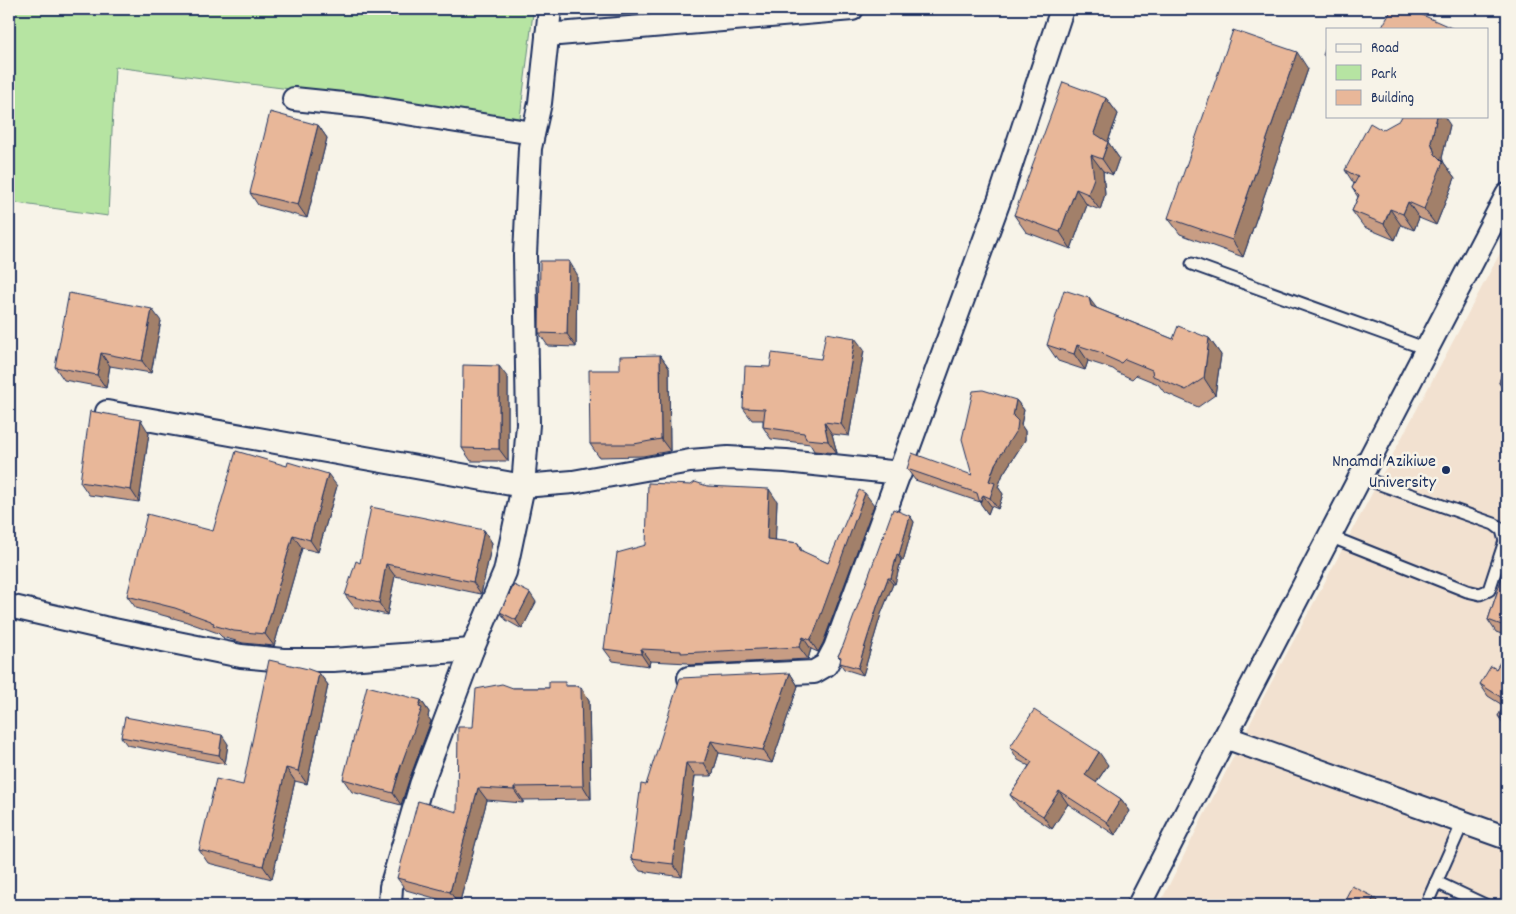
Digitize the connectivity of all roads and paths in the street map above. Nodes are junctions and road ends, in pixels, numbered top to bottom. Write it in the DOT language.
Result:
graph roads {
  1 [pos="550,9"];
  2 [pos="852,9"];
  3 [pos="1062,9"];
  4 [pos="547,35"];
  5 [pos="294,99"];
  6 [pos="533,133"];
  7 [pos="1507,195"];
  8 [pos="1192,264"];
  9 [pos="1427,349"];
  10 [pos="107,412"];
  11 [pos="900,473"];
  12 [pos="1360,477"];
  13 [pos="523,486"];
  14 [pos="1329,536"];
  15 [pos="9,606"];
  16 [pos="472,650"];
  17 [pos="689,678"];
  18 [pos="1225,737"];
  19 [pos="1463,822"];
  20 [pos="1507,838"];
  21 [pos="1436,882"];
  22 [pos="390,905"];
  23 [pos="1139,905"];
  24 [pos="1426,905"];
  25 [pos="1486,905"];
  1 -- 4 [label="street"];
  2 -- 4 [label="street"];
  3 -- 11 [label="street"];
  4 -- 6 [label="street"];
  5 -- 6 [label="street"];
  6 -- 13 [label="street"];
  7 -- 9 [label="street"];
  8 -- 9 [label="lane"];
  9 -- 12 [label="street"];
  10 -- 13 [label="street"];
  11 -- 13 [label="street"];
  11 -- 17 [label="street"];
  12 -- 14 [label="street"];
  12 -- 14 [label="lane"];
  13 -- 16 [label="street"];
  14 -- 18 [label="street"];
  15 -- 16 [label="street"];
  16 -- 22 [label="street"];
  18 -- 19 [label="street"];
  18 -- 23 [label="street"];
  19 -- 20 [label="street"];
  19 -- 21 [label="lane"];
  21 -- 24 [label="lane"];
  21 -- 25 [label="lane"];
}
